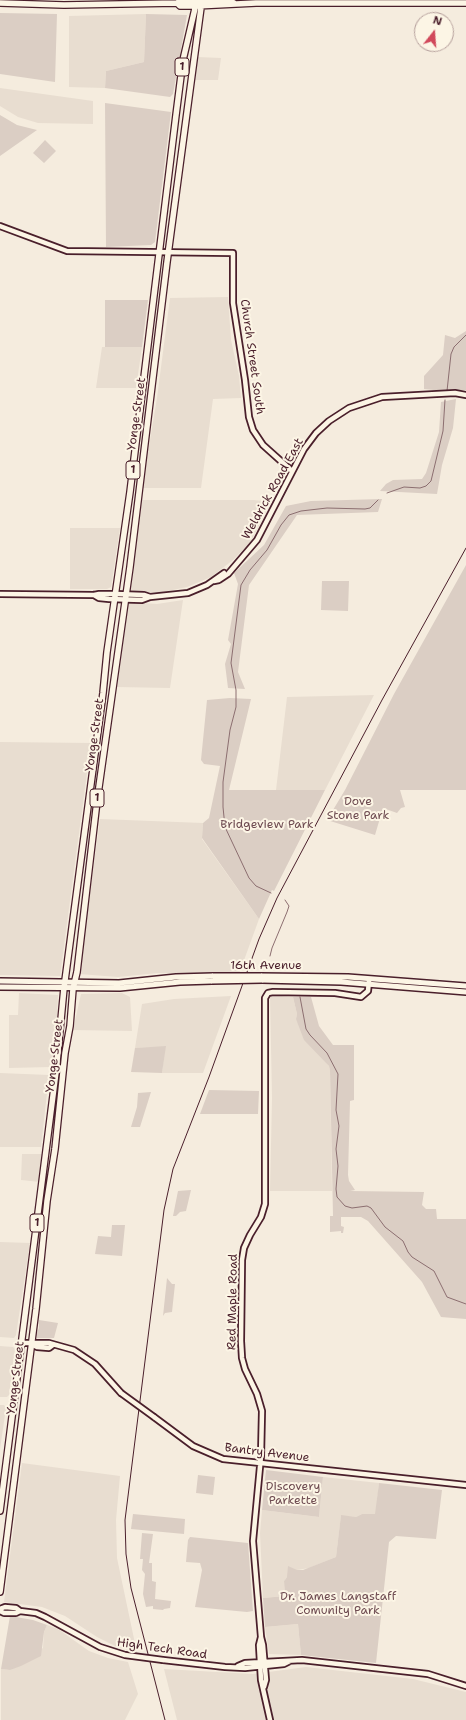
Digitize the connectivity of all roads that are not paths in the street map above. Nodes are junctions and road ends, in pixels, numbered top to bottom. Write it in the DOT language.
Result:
graph roads {
  1 [pos="199,2"];
  2 [pos="466,3"];
  3 [pos="0,4"];
  4 [pos="0,226"];
  5 [pos="159,251"];
  6 [pos="169,252"];
  7 [pos="464,395"];
  8 [pos="292,471"];
  9 [pos="0,594"];
  10 [pos="115,596"];
  11 [pos="125,597"];
  12 [pos="213,979"];
  13 [pos="0,980"];
  14 [pos="14,981"];
  15 [pos="74,982"];
  16 [pos="369,982"];
  17 [pos="64,985"];
  18 [pos="466,986"];
  19 [pos="0,987"];
  20 [pos="14,988"];
  21 [pos="73,989"];
  22 [pos="466,992"];
  23 [pos="22,1343"];
  24 [pos="31,1344"];
  25 [pos="261,1463"];
  26 [pos="466,1485"];
  27 [pos="0,1511"];
  28 [pos="0,1592"];
  29 [pos="0,1610"];
  30 [pos="263,1664"];
  31 [pos="466,1686"];
  32 [pos="270,1720"];
  1 -- 2 [label="main road"];
  1 -- 3 [label="main road"];
  1 -- 5 [label="main road, Yonge Street / 1"];
  1 -- 6 [label="main road, Yonge Street / 1"];
  4 -- 5 [label="street"];
  5 -- 6 [label="street"];
  5 -- 10 [label="main road, Yonge Street / 1"];
  6 -- 8 [label="street, Church Street South"];
  6 -- 11 [label="main road, Yonge Street / 1"];
  7 -- 8 [label="street, Weldrick Road East"];
  8 -- 11 [label="street, Weldrick Road East"];
  9 -- 10 [label="street, Weldrick Road East"];
  10 -- 11 [label="street, Weldrick Road East"];
  10 -- 17 [label="main road, Yonge Street / 1"];
  11 -- 15 [label="main road, Yonge Street / 1"];
  12 -- 15 [label="main road, 16th Avenue"];
  12 -- 16 [label="main road, 16th Avenue, bridge"];
  12 -- 21 [label="main road, 16th Avenue"];
  13 -- 14 [label="main road"];
  14 -- 17 [label="main road"];
  14 -- 20 [label="main road"];
  15 -- 17 [label="main road, 16th Avenue"];
  15 -- 21 [label="main road, Yonge Street / 1"];
  16 -- 18 [label="main road, 16th Avenue"];
  16 -- 22 [label="main road, 16th Avenue"];
  16 -- 25 [label="street, Red Maple Road"];
  17 -- 20 [label="main road"];
  17 -- 21 [label="main road, 16th Avenue"];
  17 -- 23 [label="main road, Yonge Street / 1"];
  19 -- 20 [label="main road"];
  21 -- 24 [label="main road, Yonge Street / 1"];
  23 -- 24 [label="street, Bantry Avenue"];
  23 -- 27 [label="main road, Yonge Street / 1"];
  24 -- 25 [label="street, Bantry Avenue, bridge"];
  24 -- 28 [label="main road, Yonge Street / 1"];
  25 -- 26 [label="street, Bantry Avenue"];
  25 -- 30 [label="street, Red Maple Road"];
  29 -- 30 [label="street, High Tech Road, bridge"];
  30 -- 31 [label="street, High Tech Road"];
  30 -- 32 [label="street, Red Maple Road"];
}
